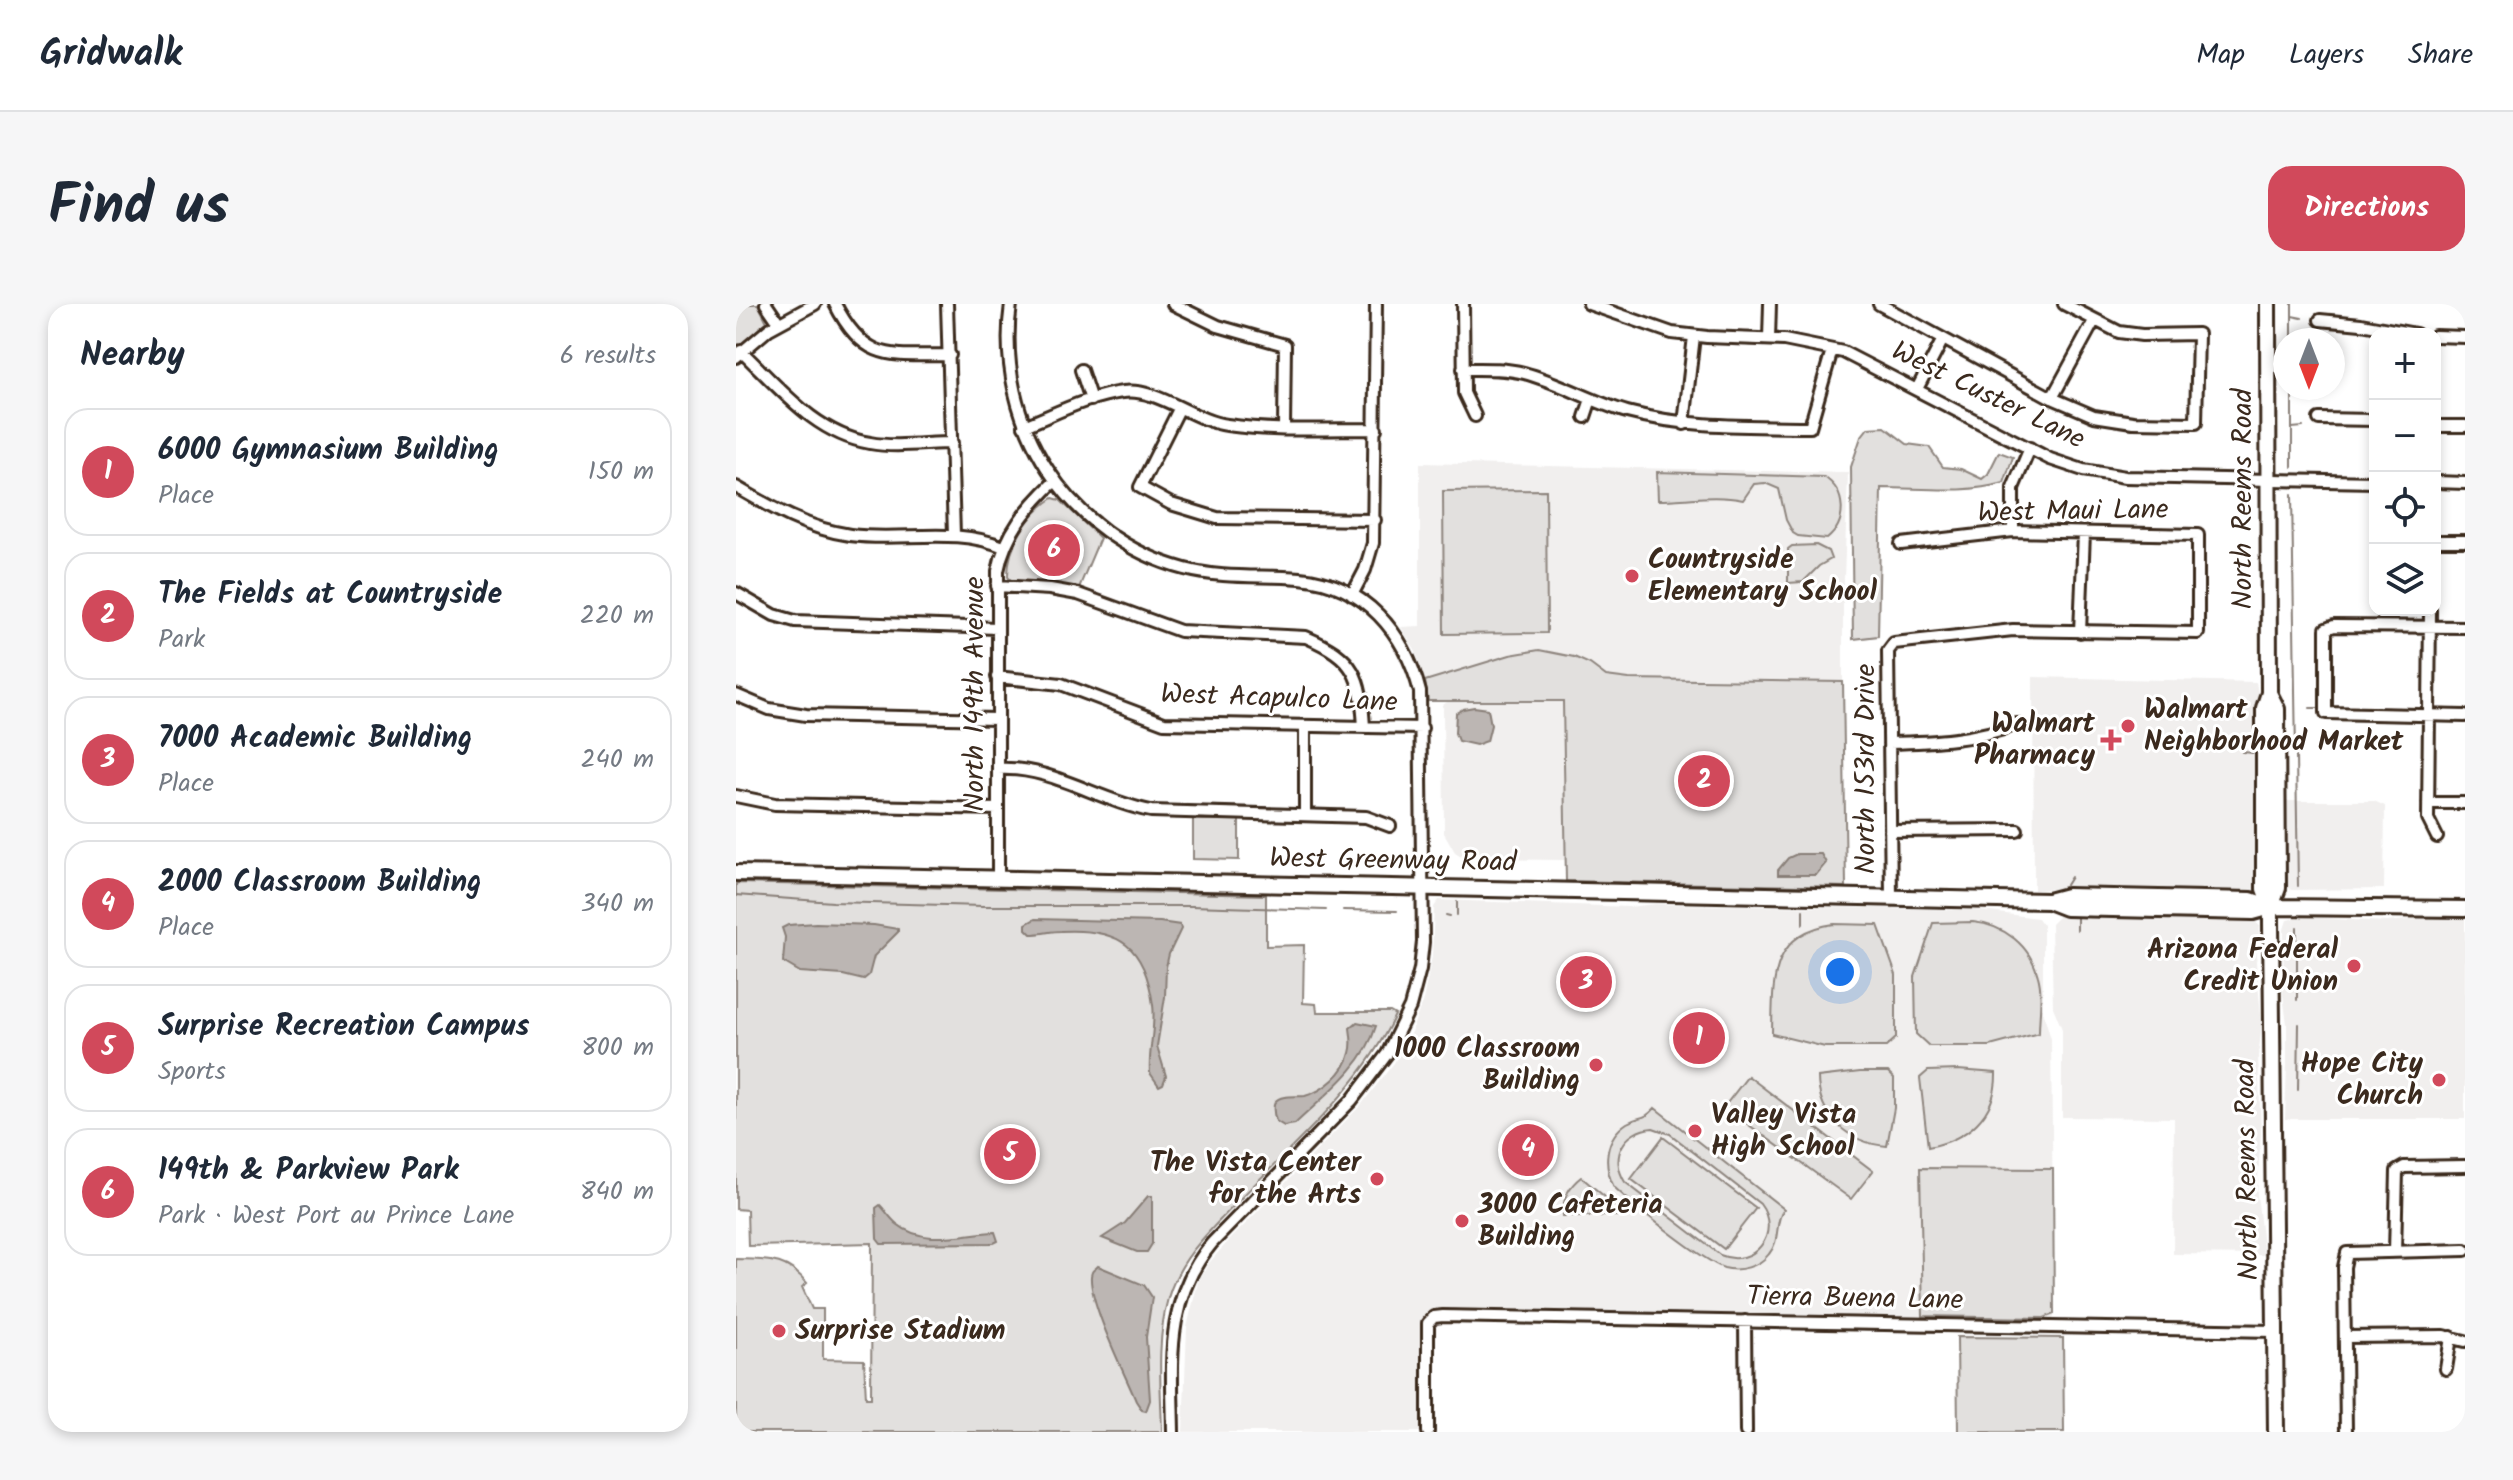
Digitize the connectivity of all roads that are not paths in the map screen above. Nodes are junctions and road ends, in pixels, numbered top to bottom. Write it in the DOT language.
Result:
graph roads {
  1 [pos="766,304"];
  2 [pos="815,304"];
  3 [pos="835,304"];
  4 [pos="947,304"];
  5 [pos="1011,304"];
  6 [pos="1173,304"];
  7 [pos="1376,304"];
  8 [pos="1463,304"];
  9 [pos="1589,304"];
  10 [pos="1770,304"];
  11 [pos="1879,304"];
  12 [pos="2064,304"];
  13 [pos="2268,304"];
  14 [pos="2320,320"];
  15 [pos="2094,321"];
  16 [pos="779,323"];
  17 [pos="2383,328"];
  18 [pos="1694,336"];
  19 [pos="2441,336"];
  20 [pos="2465,337"];
  21 [pos="1769,339"];
  22 [pos="1943,339"];
  23 [pos="1832,350"];
  24 [pos="739,354"];
  25 [pos="950,355"];
  26 [pos="1463,369"];
  27 [pos="1081,370"];
  28 [pos="1917,389"];
  29 [pos="2052,398"];
  30 [pos="1591,399"];
  31 [pos="1091,400"];
  32 [pos="1179,409"];
  33 [pos="1475,416"];
  34 [pos="1585,417"];
  35 [pos="2319,419"];
  36 [pos="2369,420"];
  37 [pos="1684,424"];
  38 [pos="1024,426"];
  39 [pos="2441,426"];
  40 [pos="2465,426"];
  41 [pos="1284,428"];
  42 [pos="1376,429"];
  43 [pos="952,443"];
  44 [pos="2030,448"];
  45 [pos="2269,480"];
  46 [pos="1055,481"];
  47 [pos="2369,482"];
  48 [pos="2441,482"];
  49 [pos="2465,483"];
  50 [pos="736,487"];
  51 [pos="1375,520"];
  52 [pos="2013,531"];
  53 [pos="2084,533"];
  54 [pos="954,535"];
  55 [pos="2441,541"];
  56 [pos="2465,541"];
  57 [pos="1901,544"];
  58 [pos="1004,547"];
  59 [pos="997,586"];
  60 [pos="736,593"];
  61 [pos="1352,595"];
  62 [pos="2430,616"];
  63 [pos="2430,626"];
  64 [pos="2465,627"];
  65 [pos="997,628"];
  66 [pos="2080,632"];
  67 [pos="997,677"];
  68 [pos="736,695"];
  69 [pos="2429,716"];
  70 [pos="2465,716"];
  71 [pos="997,719"];
  72 [pos="2017,724"];
  73 [pos="1305,726"];
  74 [pos="1364,727"];
  75 [pos="1422,728"];
  76 [pos="1889,743"];
  77 [pos="998,769"];
  78 [pos="736,796"];
  79 [pos="2428,803"];
  80 [pos="2465,803"];
  81 [pos="998,809"];
  82 [pos="1305,815"];
  83 [pos="1390,826"];
  84 [pos="2017,830"];
  85 [pos="1890,831"];
  86 [pos="2437,837"];
  87 [pos="736,873"];
  88 [pos="998,878"];
  89 [pos="1423,888"];
  90 [pos="1891,897"];
  91 [pos="2271,907"];
  92 [pos="2465,909"];
  93 [pos="2465,1166"];
  94 [pos="2465,1250"];
  95 [pos="2395,1252"];
  96 [pos="1745,1321"];
  97 [pos="2275,1331"];
  98 [pos="2345,1337"];
  99 [pos="2451,1337"];
  100 [pos="2465,1341"];
  101 [pos="2446,1369"];
  102 [pos="1173,1432"];
  103 [pos="1428,1432"];
  104 [pos="1746,1432"];
  105 [pos="2276,1432"];
  106 [pos="2346,1432"];
  1 -- 16 [label="street"];
  2 -- 16 [label="street"];
  3 -- 25 [label="street"];
  4 -- 25 [label="street"];
  5 -- 38 [label="street"];
  6 -- 41 [label="street"];
  7 -- 42 [label="street"];
  8 -- 26 [label="street"];
  9 -- 18 [label="street, West Custer Lane"];
  10 -- 21 [label="street"];
  11 -- 22 [label="street"];
  12 -- 15 [label="street"];
  13 -- 45 [label="main road, North Reems Road"];
  14 -- 17 [label="street"];
  15 -- 29 [label="street"];
  15 -- 29 [label="street"];
  16 -- 24 [label="street"];
  18 -- 21 [label="street, West Custer Lane"];
  18 -- 37 [label="street"];
  19 -- 20 [label="street"];
  21 -- 23 [label="street, West Custer Lane"];
  22 -- 28 [label="street"];
  22 -- 29 [label="street"];
  23 -- 28 [label="street, West Custer Lane"];
  23 -- 37 [label="street"];
  24 -- 43 [label="street"];
  25 -- 43 [label="street"];
  26 -- 30 [label="street"];
  26 -- 33 [label="street"];
  27 -- 31 [label="street"];
  28 -- 44 [label="street, West Custer Lane"];
  30 -- 34 [label="street"];
  30 -- 37 [label="street"];
  31 -- 32 [label="street"];
  31 -- 38 [label="street"];
  32 -- 41 [label="street"];
  32 -- 51 [label="street"];
  35 -- 36 [label="street"];
  38 -- 46 [label="street"];
  39 -- 40 [label="street"];
  41 -- 42 [label="street"];
  42 -- 51 [label="street"];
  43 -- 54 [label="street"];
  44 -- 45 [label="street, West Custer Lane"];
  44 -- 52 [label="street"];
  45 -- 47 [label="street, West Custer Lane"];
  45 -- 91 [label="main road, North Reems Road"];
  46 -- 58 [label="street, North 149th Avenue"];
  46 -- 61 [label="street"];
  48 -- 49 [label="street"];
  50 -- 54 [label="street"];
  51 -- 61 [label="street"];
  52 -- 53 [label="street, West Maui Lane"];
  52 -- 57 [label="street, West Maui Lane"];
  53 -- 66 [label="street"];
  53 -- 66 [label="street, West Maui Lane"];
  54 -- 58 [label="street"];
  55 -- 56 [label="street"];
  58 -- 59 [label="street, North 149th Avenue"];
  59 -- 65 [label="street, North 149th Avenue"];
  59 -- 74 [label="street"];
  60 -- 65 [label="street"];
  61 -- 75 [label="street"];
  62 -- 63 [label="street"];
  63 -- 64 [label="street"];
  63 -- 69 [label="street"];
  63 -- 69 [label="street"];
  65 -- 67 [label="street, North 149th Avenue"];
  66 -- 76 [label="street, North 153rd Drive"];
  67 -- 71 [label="street, North 149th Avenue"];
  67 -- 73 [label="street, West Acapulco Lane"];
  68 -- 71 [label="street"];
  69 -- 70 [label="street"];
  69 -- 79 [label="street"];
  71 -- 77 [label="street, North 149th Avenue"];
  72 -- 76 [label="street"];
  73 -- 74 [label="street, West Acapulco Lane"];
  73 -- 82 [label="street"];
  74 -- 75 [label="street, West Acapulco Lane"];
  75 -- 89 [label="street"];
  76 -- 85 [label="street, North 153rd Drive"];
  77 -- 81 [label="street, North 149th Avenue"];
  77 -- 82 [label="street"];
  78 -- 81 [label="street"];
  79 -- 80 [label="street"];
  79 -- 86 [label="street"];
  81 -- 88 [label="street, North 149th Avenue"];
  82 -- 83 [label="street"];
  84 -- 85 [label="street"];
  85 -- 90 [label="street, North 153rd Drive"];
  87 -- 88 [label="main road, West Greenway Road"];
  88 -- 89 [label="main road, West Greenway Road"];
  89 -- 90 [label="main road, West Greenway Road"];
  89 -- 102 [label="street"];
  90 -- 91 [label="main road, West Greenway Road"];
  91 -- 92 [label="main road, West Greenway Road"];
  91 -- 97 [label="main road, North Reems Road"];
  93 -- 95 [label="street"];
  94 -- 95 [label="street"];
  95 -- 98 [label="street"];
  96 -- 97 [label="street, Tierra Buena Lane"];
  96 -- 103 [label="street, Tierra Buena Lane"];
  96 -- 104 [label="street"];
  97 -- 105 [label="main road, North Reems Road"];
  98 -- 99 [label="street"];
  98 -- 106 [label="street"];
  99 -- 100 [label="street"];
  99 -- 101 [label="street"];
}
